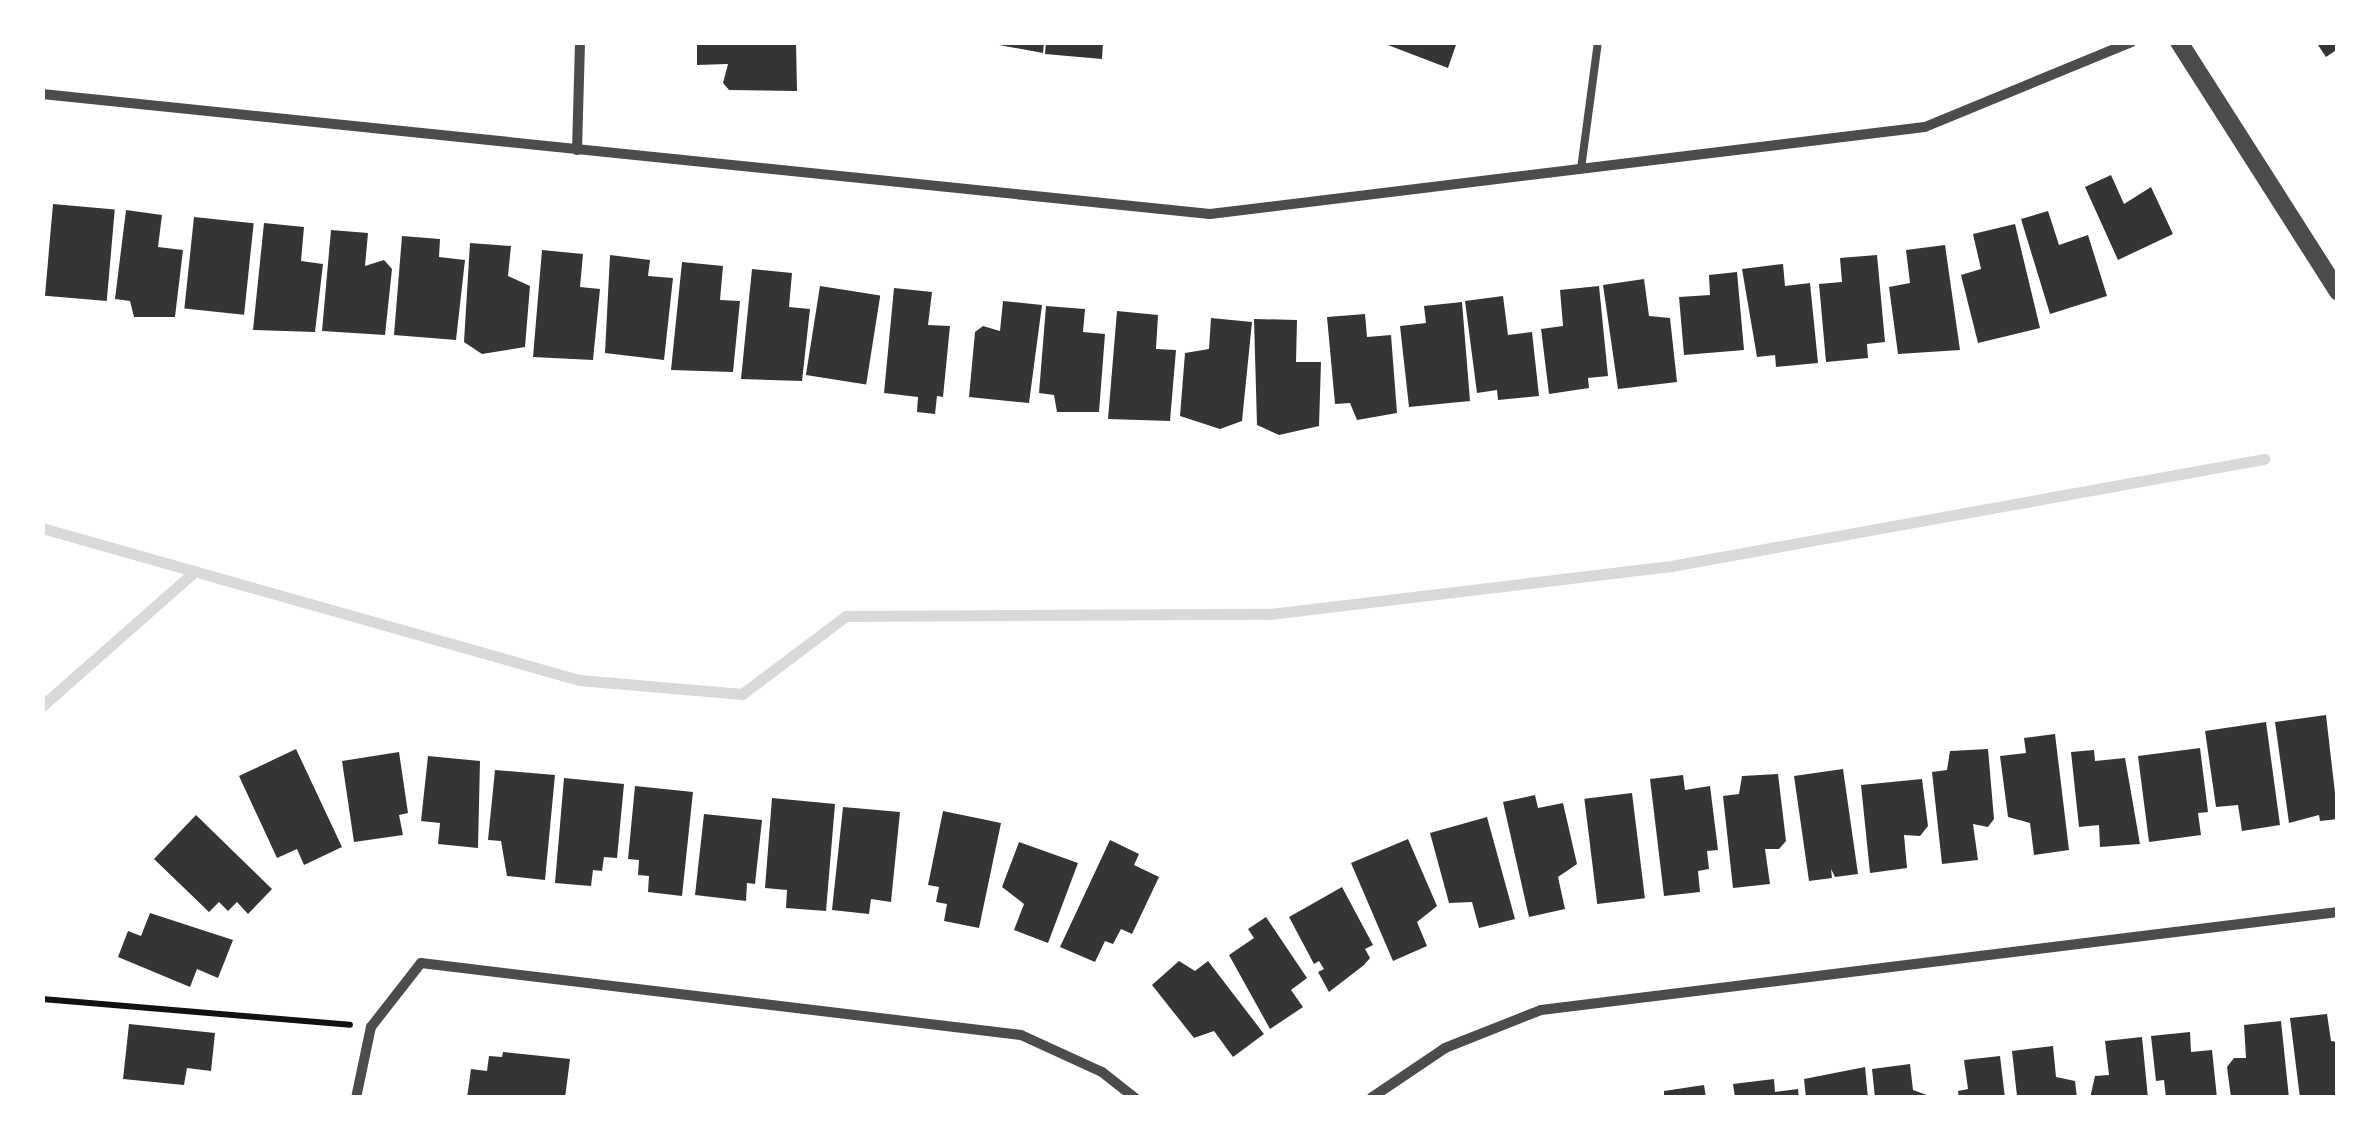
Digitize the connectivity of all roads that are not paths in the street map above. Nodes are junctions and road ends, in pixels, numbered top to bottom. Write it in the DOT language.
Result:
graph roads {
  1 [pos="580,42"];
  2 [pos="1598,42"];
  3 [pos="2131,42"];
  4 [pos="2179,42"];
  5 [pos="42,94"];
  6 [pos="576,150"];
  7 [pos="1580,169"];
  8 [pos="2338,292"];
  9 [pos="2338,912"];
  10 [pos="356,1098"];
  11 [pos="1135,1098"];
  12 [pos="1371,1098"];
  1 -- 6 [label="street"];
  2 -- 7 [label="lane"];
  3 -- 7 [label="street"];
  4 -- 8 [label="street"];
  5 -- 6 [label="street"];
  6 -- 7 [label="street"];
  9 -- 12 [label="street"];
  10 -- 11 [label="street"];
}
